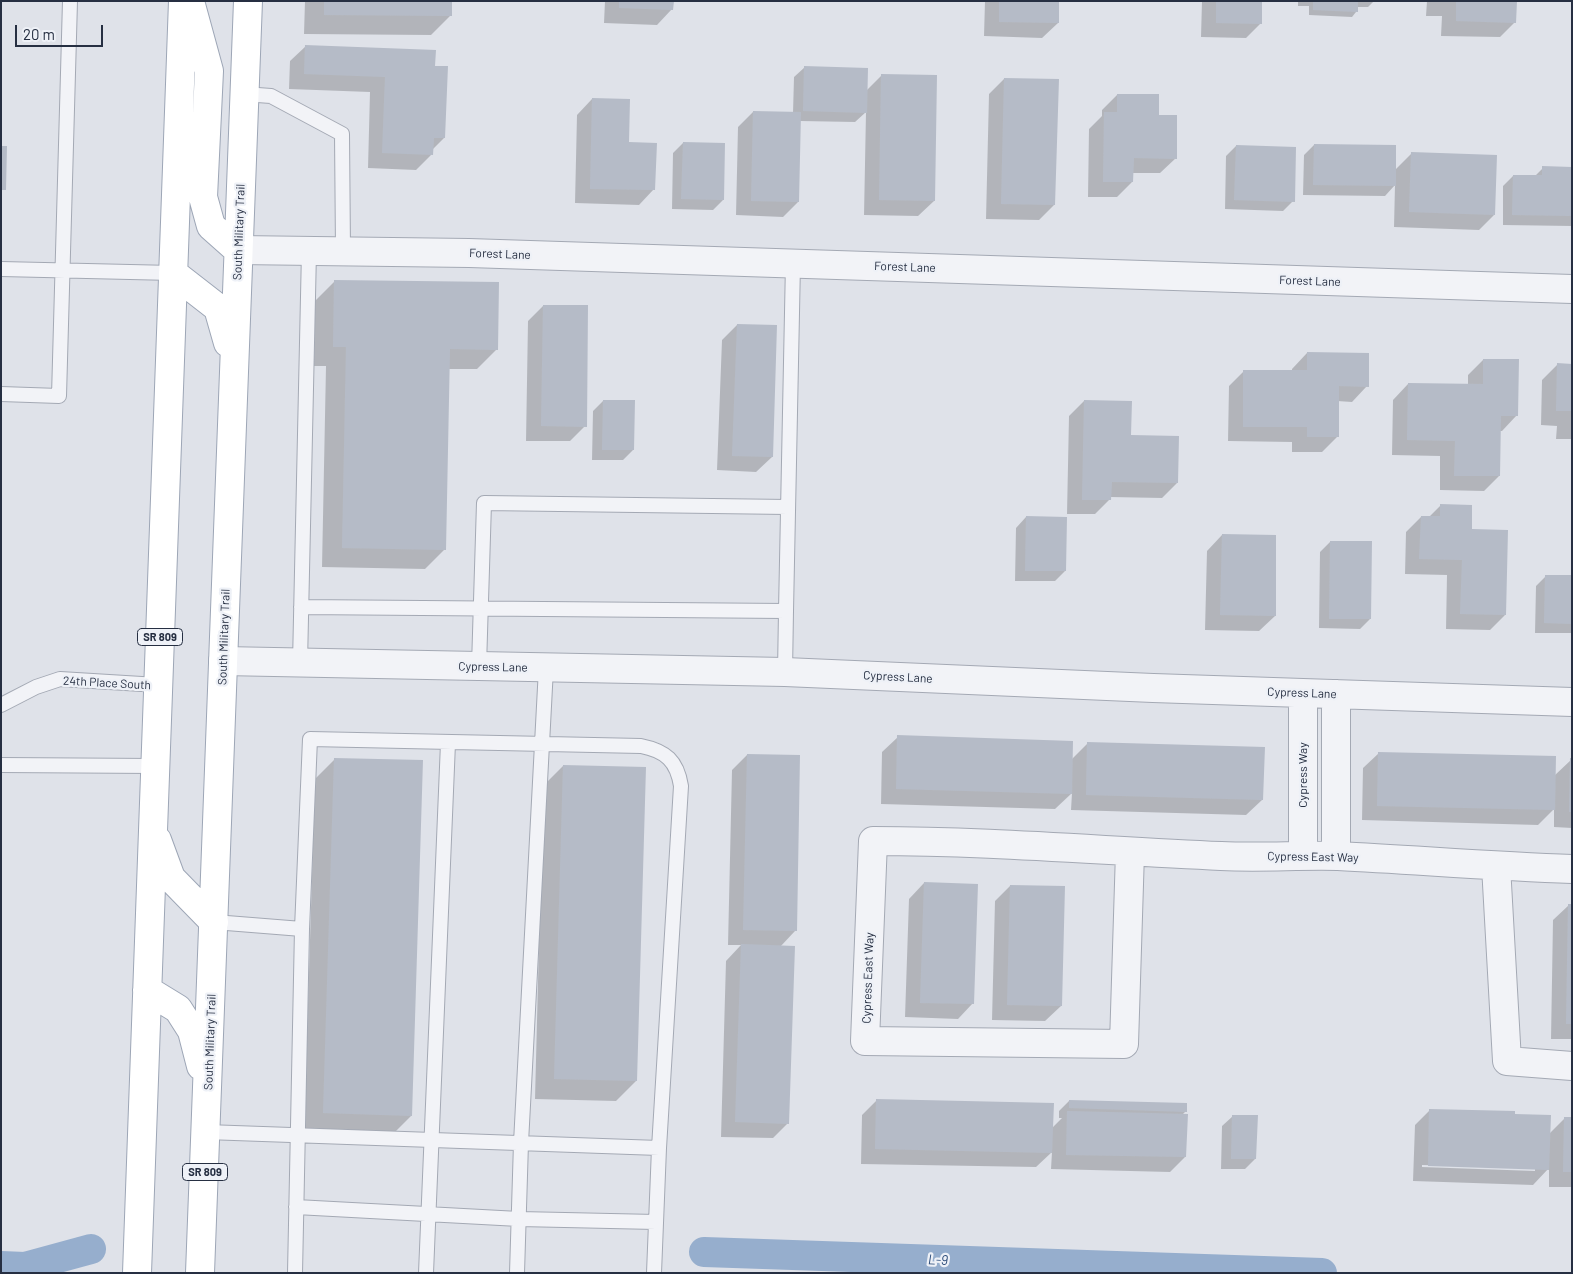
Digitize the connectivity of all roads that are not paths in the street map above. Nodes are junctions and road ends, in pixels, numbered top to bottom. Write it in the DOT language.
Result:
graph roads {
  1 [pos="70,1"];
  2 [pos="183,1"];
  3 [pos="190,1"];
  4 [pos="248,1"];
  5 [pos="244,94"];
  6 [pos="238,250"];
  7 [pos="309,251"];
  8 [pos="343,252"];
  9 [pos="793,263"];
  10 [pos="1,269"];
  11 [pos="63,271"];
  12 [pos="173,273"];
  13 [pos="1572,289"];
  14 [pos="234,363"];
  15 [pos="1,394"];
  16 [pos="788,508"];
  17 [pos="301,607"];
  18 [pos="482,609"];
  19 [pos="786,611"];
  20 [pos="224,661"];
  21 [pos="300,663"];
  22 [pos="479,666"];
  23 [pos="546,668"];
  24 [pos="785,672"];
  25 [pos="158,685"];
  26 [pos="1303,693"];
  27 [pos="1336,694"];
  28 [pos="1572,702"];
  29 [pos="1,705"];
  30 [pos="448,743"];
  31 [pos="542,745"];
  32 [pos="1,765"];
  33 [pos="155,766"];
  34 [pos="153,829"];
  35 [pos="1130,852"];
  36 [pos="1303,856"];
  37 [pos="1336,856"];
  38 [pos="1496,866"];
  39 [pos="1572,868"];
  40 [pos="214,922"];
  41 [pos="302,928"];
  42 [pos="147,990"];
  43 [pos="1572,1066"];
  44 [pos="208,1092"];
  45 [pos="206,1132"];
  46 [pos="297,1136"];
  47 [pos="432,1140"];
  48 [pos="520,1143"];
  49 [pos="659,1148"];
  50 [pos="296,1207"];
  51 [pos="429,1215"];
  52 [pos="519,1219"];
  53 [pos="656,1222"];
  54 [pos="137,1273"];
  55 [pos="200,1273"];
  56 [pos="294,1273"];
  57 [pos="426,1273"];
  58 [pos="517,1273"];
  59 [pos="654,1273"];
  1 -- 11 [label="lane"];
  2 -- 12 [label="main road, SR 809"];
  3 -- 6 [label="main road"];
  4 -- 5 [label="main road, South Military Trail / SR 809"];
  5 -- 6 [label="main road, South Military Trail / SR 809"];
  5 -- 8 [label="lane"];
  6 -- 7 [label="street, Forest Lane"];
  6 -- 14 [label="main road, South Military Trail / SR 809"];
  7 -- 8 [label="street, Forest Lane"];
  7 -- 17 [label="lane"];
  8 -- 9 [label="street, Forest Lane"];
  9 -- 13 [label="street, Forest Lane"];
  9 -- 16 [label="lane"];
  10 -- 11 [label="lane"];
  11 -- 12 [label="lane"];
  11 -- 15 [label="lane"];
  12 -- 14 [label="main road"];
  12 -- 25 [label="main road, SR 809"];
  14 -- 20 [label="main road, South Military Trail / SR 809"];
  16 -- 18 [label="lane"];
  16 -- 19 [label="lane"];
  17 -- 18 [label="lane"];
  17 -- 21 [label="lane"];
  18 -- 19 [label="lane"];
  18 -- 22 [label="lane"];
  19 -- 24 [label="lane"];
  20 -- 21 [label="street, Cypress Lane"];
  20 -- 40 [label="main road, South Military Trail / SR 809"];
  21 -- 22 [label="street, Cypress Lane"];
  22 -- 23 [label="street, Cypress Lane"];
  23 -- 24 [label="street, Cypress Lane"];
  23 -- 31 [label="lane"];
  24 -- 26 [label="street, Cypress Lane"];
  25 -- 29 [label="lane, 24th Place South"];
  25 -- 33 [label="main road, SR 809"];
  26 -- 27 [label="street, Cypress Lane"];
  26 -- 36 [label="street, Cypress Way"];
  27 -- 28 [label="street, Cypress Lane"];
  27 -- 37 [label="street"];
  30 -- 31 [label="lane"];
  30 -- 41 [label="lane"];
  30 -- 47 [label="lane"];
  31 -- 48 [label="lane"];
  31 -- 49 [label="lane"];
  32 -- 33 [label="lane"];
  33 -- 34 [label="main road, SR 809"];
  34 -- 40 [label="main road"];
  34 -- 42 [label="main road, SR 809"];
  35 -- 35 [label="street, Cypress East Way"];
  35 -- 36 [label="street, Cypress East Way"];
  36 -- 37 [label="street, Cypress East Way"];
  37 -- 38 [label="street, Cypress East Way"];
  38 -- 39 [label="street, Cypress East Way"];
  38 -- 43 [label="street"];
  40 -- 41 [label="lane"];
  40 -- 44 [label="main road, South Military Trail / SR 809"];
  41 -- 46 [label="lane"];
  42 -- 44 [label="main road"];
  42 -- 54 [label="main road, SR 809"];
  44 -- 45 [label="main road, South Military Trail / SR 809"];
  45 -- 46 [label="lane"];
  45 -- 55 [label="main road, South Military Trail / SR 809"];
  46 -- 47 [label="lane"];
  46 -- 50 [label="lane"];
  47 -- 48 [label="lane"];
  47 -- 51 [label="lane"];
  48 -- 49 [label="lane"];
  48 -- 52 [label="lane"];
  49 -- 53 [label="lane"];
  50 -- 51 [label="lane"];
  50 -- 56 [label="lane"];
  51 -- 52 [label="lane"];
  51 -- 57 [label="lane"];
  52 -- 53 [label="lane"];
  52 -- 58 [label="lane"];
  53 -- 59 [label="lane"];
}
